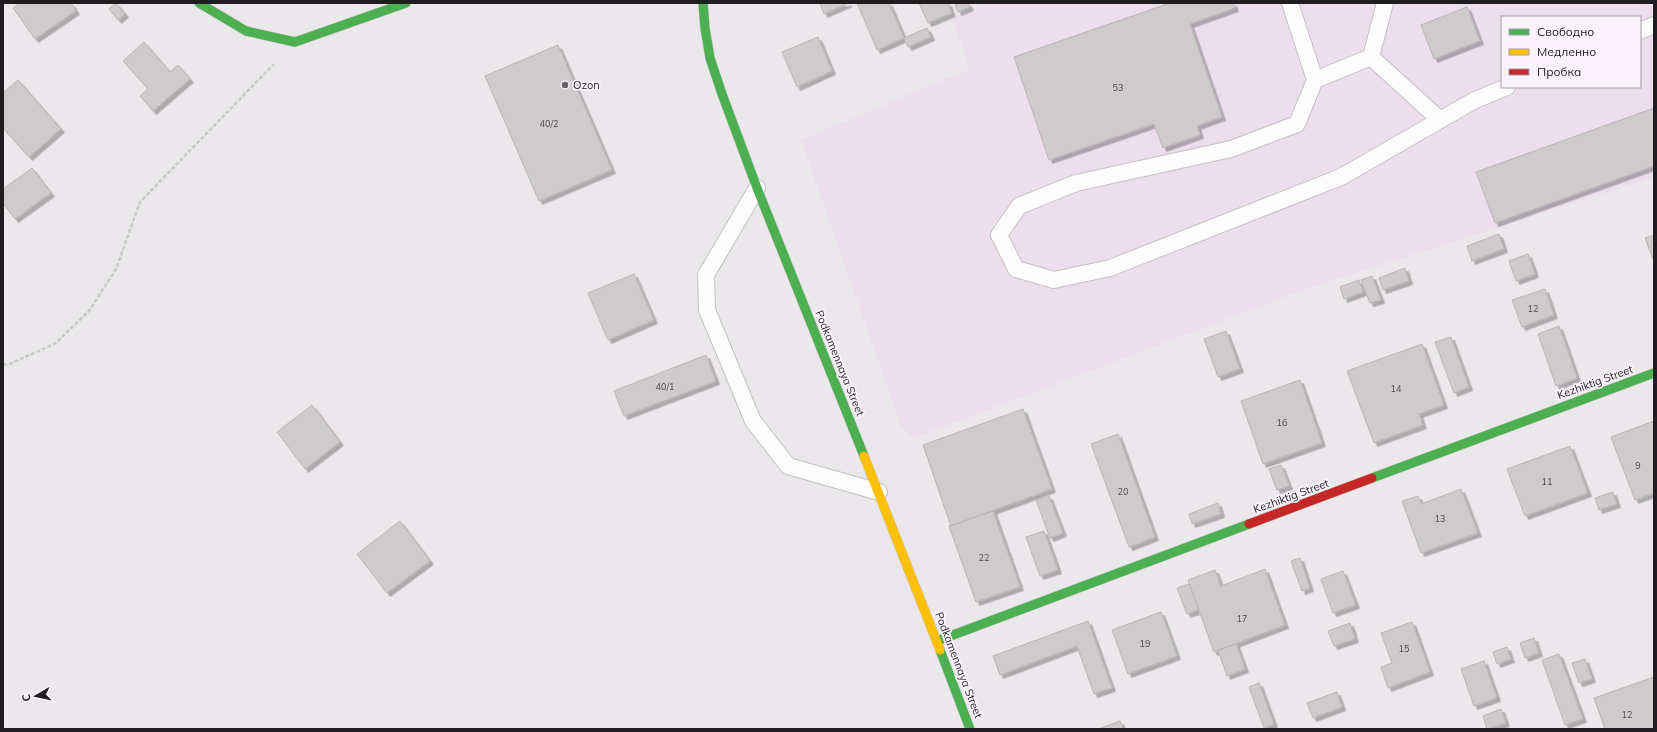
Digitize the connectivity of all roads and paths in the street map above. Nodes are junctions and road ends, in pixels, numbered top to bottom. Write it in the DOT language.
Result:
graph roads {
  1 [pos="199,3"];
  2 [pos="406,3"];
  3 [pos="703,3"];
  4 [pos="1290,3"];
  5 [pos="1385,3"];
  6 [pos="1654,25"];
  7 [pos="1641,31"];
  8 [pos="295,42"];
  9 [pos="1371,57"];
  10 [pos="1316,80"];
  11 [pos="1505,88"];
  12 [pos="1440,120"];
  13 [pos="757,188"];
  14 [pos="3,365"];
  15 [pos="1654,373"];
  16 [pos="879,492"];
  17 [pos="937,641"];
  18 [pos="970,729"];
  1 -- 8 [label="street"];
  2 -- 8 [label="street"];
  3 -- 13 [label="street, Podkamennaya Street"];
  4 -- 10 [label="lane"];
  5 -- 9 [label="lane"];
  6 -- 7 [label="lane"];
  8 -- 14 [label="path"];
  9 -- 10 [label="lane"];
  9 -- 12 [label="lane"];
  10 -- 12 [label="lane"];
  11 -- 12 [label="lane"];
  13 -- 16 [label="street, Podkamennaya Street"];
  13 -- 16 [label="lane"];
  15 -- 17 [label="street, Kezhiktig Street"];
  16 -- 17 [label="street, Podkamennaya Street"];
  17 -- 18 [label="street, Podkamennaya Street"];
}
